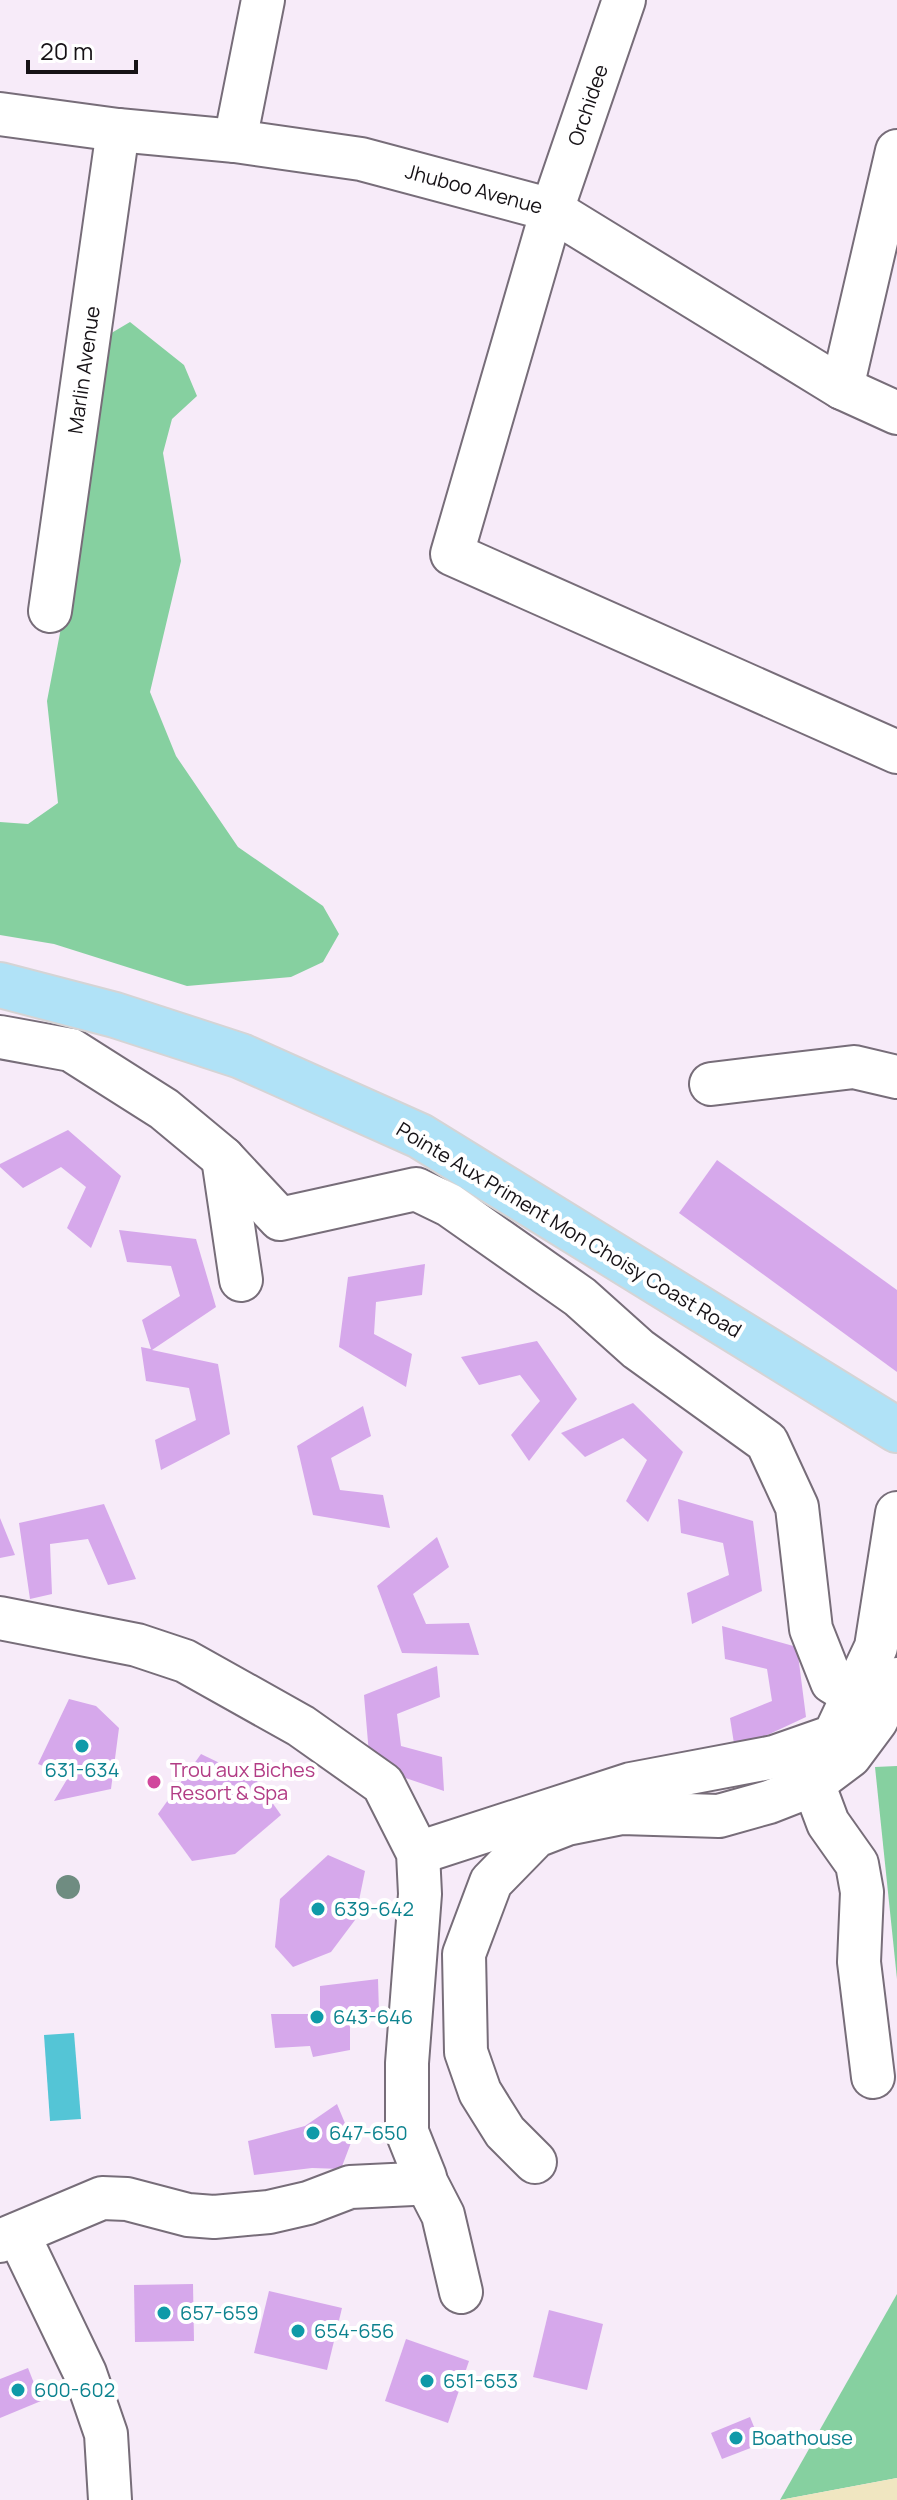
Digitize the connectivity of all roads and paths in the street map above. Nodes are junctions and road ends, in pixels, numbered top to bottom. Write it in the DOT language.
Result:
graph roads {
  1 [pos="263,0"];
  2 [pos="624,0"];
  3 [pos="0,114"];
  4 [pos="118,130"];
  5 [pos="235,141"];
  6 [pos="897,151"];
  7 [pos="552,210"];
  8 [pos="842,388"];
  9 [pos="897,413"];
  10 [pos="50,611"];
  11 [pos="897,752"];
  12 [pos="0,985"];
  13 [pos="0,1037"];
  14 [pos="897,1077"];
  15 [pos="711,1084"];
  16 [pos="223,1158"];
  17 [pos="241,1280"];
  18 [pos="897,1430"];
  19 [pos="897,1513"];
  20 [pos="0,1618"];
  21 [pos="897,1679"];
  22 [pos="853,1695"];
  23 [pos="810,1786"];
  24 [pos="418,1853"];
  25 [pos="420,1903"];
  26 [pos="480,1909"];
  27 [pos="873,2077"];
  28 [pos="535,2162"];
  29 [pos="422,2182"];
  30 [pos="9,2238"];
  31 [pos="461,2292"];
  32 [pos="110,2500"];
  1 -- 5 [label="street"];
  2 -- 7 [label="street, Orchidee"];
  3 -- 4 [label="street, Jhuboo Avenue"];
  4 -- 5 [label="street, Jhuboo Avenue"];
  4 -- 10 [label="street, Marlin Avenue"];
  5 -- 7 [label="street, Jhuboo Avenue"];
  6 -- 8 [label="street"];
  7 -- 8 [label="street, Jhuboo Avenue"];
  7 -- 11 [label="street, Orchidee"];
  8 -- 9 [label="street, Jhuboo Avenue"];
  12 -- 18 [label="main road, Pointe Aux Priment Mon Choisy Coast Road"];
  13 -- 16 [label="street"];
  14 -- 15 [label="street"];
  16 -- 17 [label="street"];
  16 -- 22 [label="street"];
  19 -- 22 [label="street"];
  20 -- 24 [label="street"];
  21 -- 23 [label="street"];
  22 -- 24 [label="street"];
  23 -- 26 [label="street"];
  23 -- 27 [label="street"];
  24 -- 25 [label="street"];
  25 -- 26 [label="street"];
  25 -- 29 [label="street"];
  26 -- 28 [label="street"];
  29 -- 30 [label="street"];
  29 -- 31 [label="street"];
  30 -- 32 [label="street"];
}
